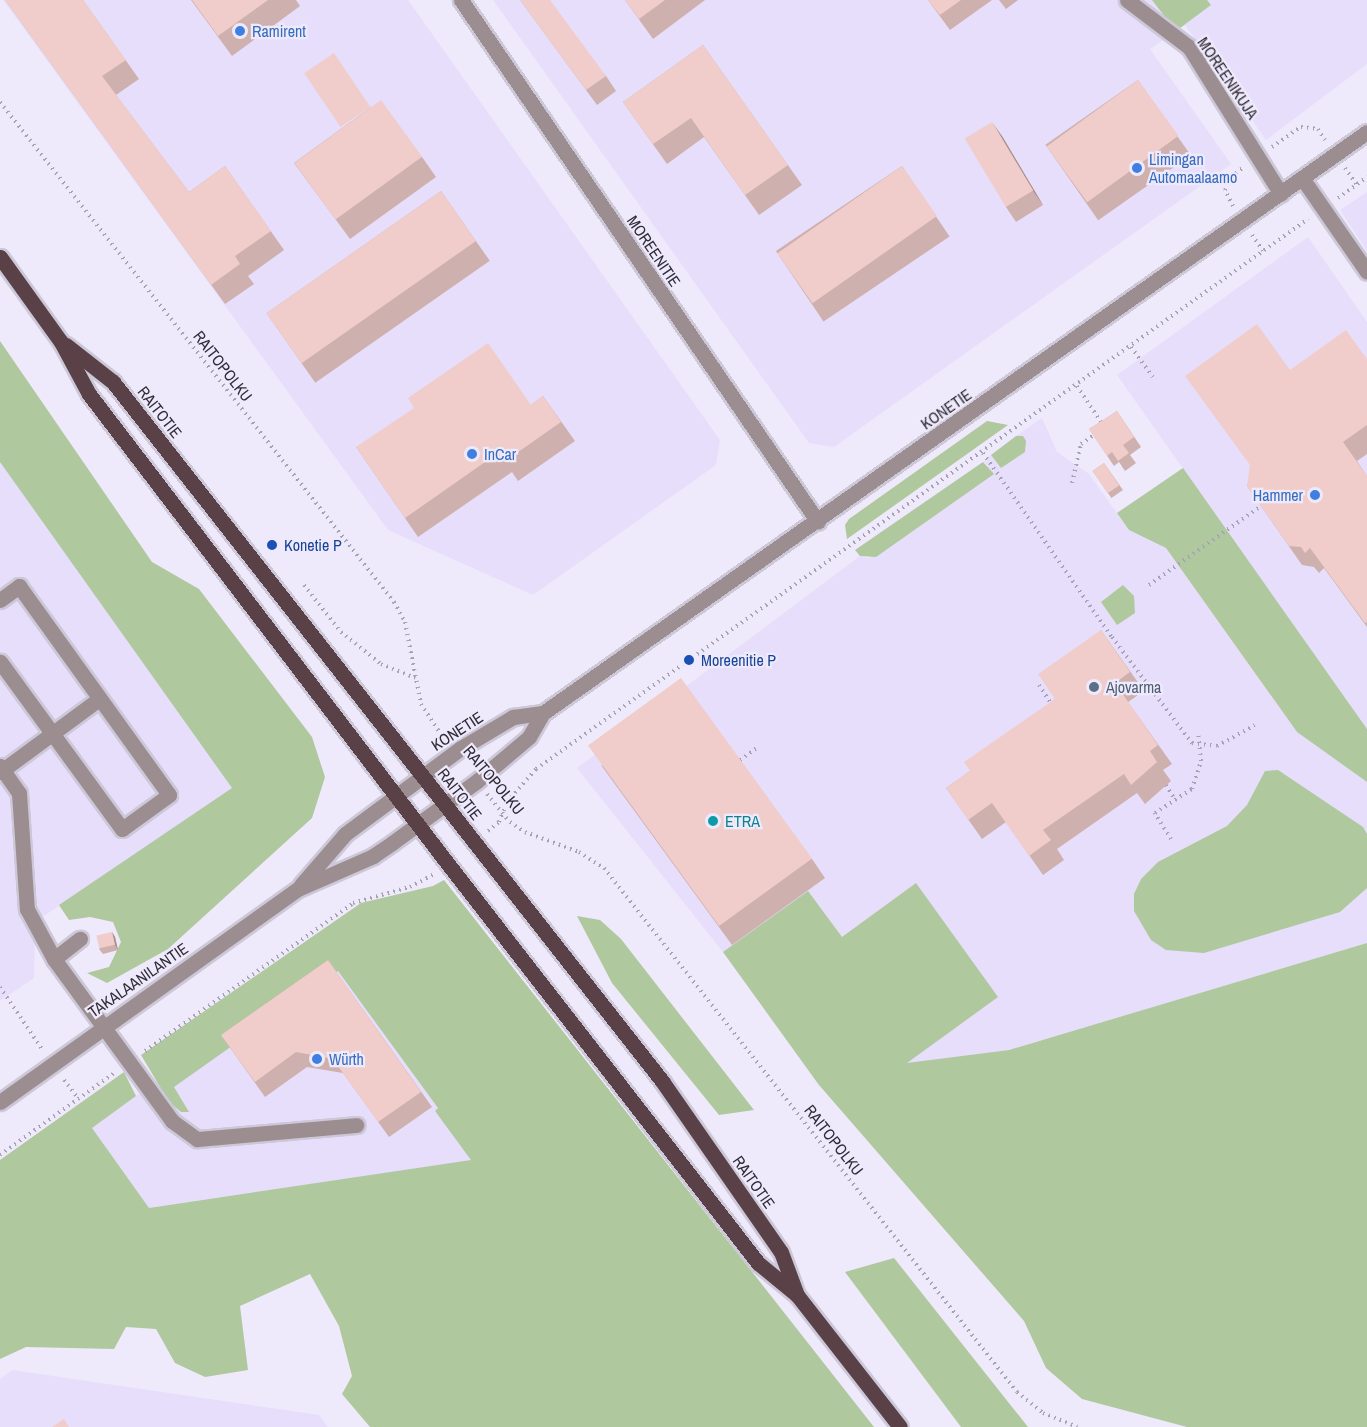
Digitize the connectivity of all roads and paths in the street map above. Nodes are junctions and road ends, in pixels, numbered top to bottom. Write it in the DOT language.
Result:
graph roads {
  1 [pos="461,0"];
  2 [pos="1127,0"];
  3 [pos="0,102"];
  4 [pos="1367,132"];
  5 [pos="1367,177"];
  6 [pos="1302,178"];
  7 [pos="1281,194"];
  8 [pos="1322,209"];
  9 [pos="0,257"];
  10 [pos="1367,272"];
  11 [pos="61,342"];
  12 [pos="1131,347"];
  13 [pos="1153,377"];
  14 [pos="1077,386"];
  15 [pos="1105,427"];
  16 [pos="1108,432"];
  17 [pos="983,453"];
  18 [pos="1072,483"];
  19 [pos="1261,506"];
  20 [pos="818,522"];
  21 [pos="304,585"];
  22 [pos="1149,585"];
  23 [pos="0,600"];
  24 [pos="0,662"];
  25 [pos="415,678"];
  26 [pos="1039,685"];
  27 [pos="99,699"];
  28 [pos="1057,712"];
  29 [pos="543,713"];
  30 [pos="1255,725"];
  31 [pos="1198,731"];
  32 [pos="52,734"];
  33 [pos="758,747"];
  34 [pos="1201,747"];
  35 [pos="455,753"];
  36 [pos="740,760"];
  37 [pos="1,769"];
  38 [pos="423,776"];
  39 [pos="477,781"];
  40 [pos="1166,785"];
  41 [pos="396,795"];
  42 [pos="1175,800"];
  43 [pos="445,804"];
  44 [pos="502,813"];
  45 [pos="418,824"];
  46 [pos="1171,839"];
  47 [pos="475,842"];
  48 [pos="448,864"];
  49 [pos="298,889"];
  50 [pos="80,939"];
  51 [pos="54,958"];
  52 [pos="0,987"];
  53 [pos="103,1026"];
  54 [pos="51,1062"];
  55 [pos="129,1062"];
  56 [pos="78,1098"];
  57 [pos="0,1102"];
  58 [pos="356,1125"];
  59 [pos="0,1155"];
  60 [pos="796,1295"];
  61 [pos="900,1427"];
  62 [pos="1077,1427"];
  1 -- 20 [label="street, MOREENITIE"];
  2 -- 7 [label="street, MOREENIKUJA"];
  3 -- 25 [label="path, RAITOPOLKU"];
  4 -- 6 [label="street, KONETIE"];
  5 -- 8 [label="path"];
  6 -- 7 [label="street, KONETIE"];
  6 -- 8 [label="street"];
  7 -- 20 [label="street, KONETIE"];
  8 -- 10 [label="street"];
  8 -- 12 [label="path"];
  9 -- 11 [label="main road, RAITOTIE"];
  11 -- 38 [label="main road, RAITOTIE"];
  11 -- 41 [label="main road, RAITOTIE"];
  12 -- 13 [label="path"];
  12 -- 14 [label="path"];
  14 -- 15 [label="path"];
  14 -- 17 [label="path"];
  15 -- 16 [label="path"];
  15 -- 18 [label="path"];
  17 -- 34 [label="path"];
  17 -- 44 [label="path"];
  19 -- 22 [label="path"];
  20 -- 29 [label="street, KONETIE"];
  21 -- 25 [label="path"];
  23 -- 27 [label="street"];
  24 -- 32 [label="street"];
  25 -- 35 [label="path, RAITOPOLKU"];
  26 -- 28 [label="path"];
  27 -- 32 [label="street"];
  27 -- 32 [label="street"];
  29 -- 35 [label="street, KONETIE"];
  29 -- 39 [label="street, KONETIE"];
  30 -- 34 [label="path"];
  31 -- 34 [label="path"];
  32 -- 37 [label="street"];
  33 -- 36 [label="path"];
  34 -- 42 [label="path"];
  35 -- 38 [label="street, KONETIE"];
  37 -- 51 [label="street"];
  38 -- 41 [label="street, KONETIE"];
  38 -- 43 [label="main road, RAITOTIE"];
  39 -- 43 [label="street, KONETIE"];
  39 -- 44 [label="path, RAITOPOLKU"];
  40 -- 42 [label="path"];
  41 -- 45 [label="main road, RAITOTIE"];
  41 -- 49 [label="street, TAKALAANILANTIE"];
  42 -- 46 [label="path"];
  43 -- 45 [label="street, KONETIE"];
  43 -- 47 [label="main road, RAITOTIE"];
  44 -- 47 [label="path"];
  44 -- 62 [label="path, RAITOPOLKU"];
  45 -- 48 [label="main road, RAITOTIE"];
  45 -- 49 [label="street, TAKALAANILANTIE"];
  47 -- 60 [label="main road, RAITOTIE"];
  48 -- 55 [label="path"];
  48 -- 60 [label="main road, RAITOTIE"];
  49 -- 53 [label="street, TAKALAANILANTIE"];
  50 -- 51 [label="street"];
  51 -- 53 [label="street"];
  52 -- 54 [label="path"];
  53 -- 54 [label="street, TAKALAANILANTIE"];
  53 -- 55 [label="street"];
  54 -- 56 [label="path"];
  54 -- 57 [label="street, TAKALAANILANTIE"];
  55 -- 56 [label="path"];
  55 -- 58 [label="street"];
  56 -- 59 [label="path"];
  60 -- 61 [label="main road, RAITOTIE"];
}
